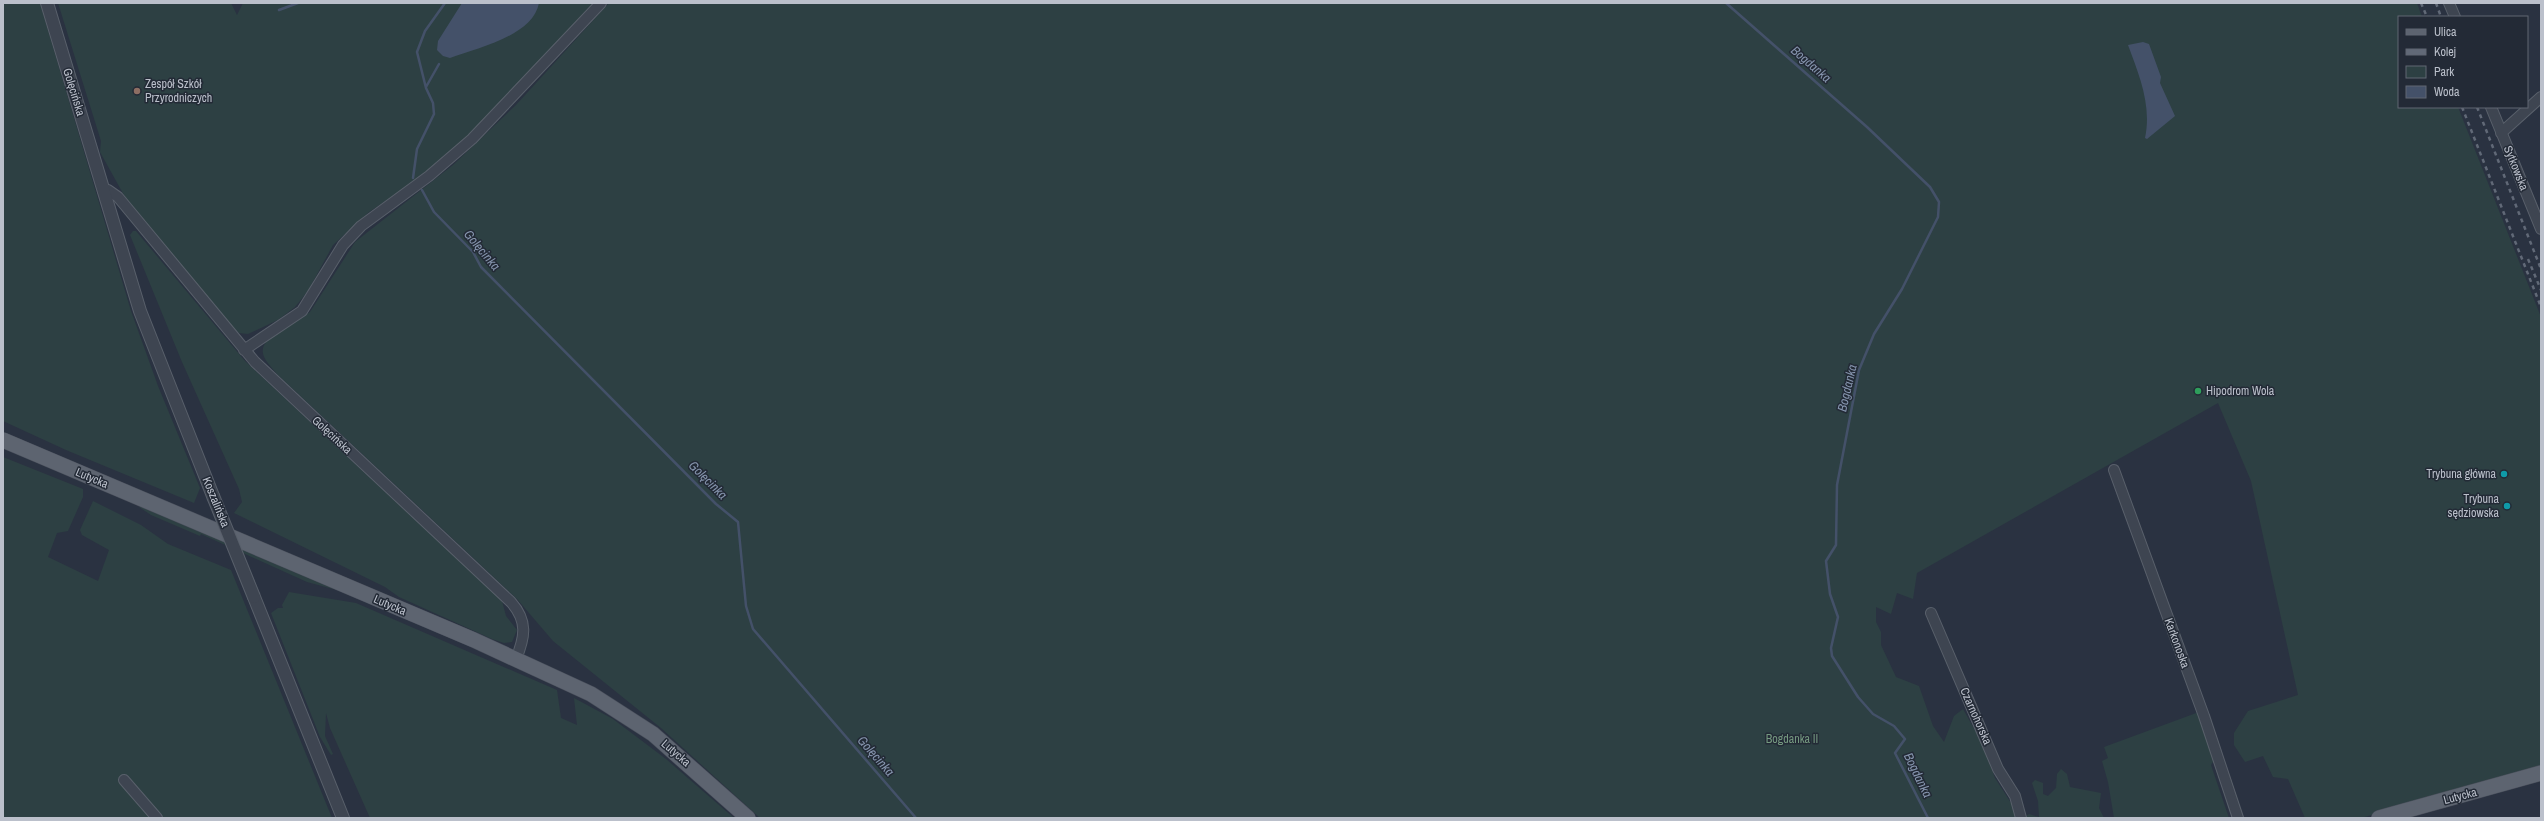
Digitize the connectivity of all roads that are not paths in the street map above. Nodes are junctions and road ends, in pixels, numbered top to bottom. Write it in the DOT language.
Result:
graph roads {
  1 [pos="47,3"];
  2 [pos="601,3"];
  3 [pos="2449,3"];
  4 [pos="2455,16"];
  5 [pos="2541,97"];
  6 [pos="2491,108"];
  7 [pos="2502,132"];
  8 [pos="102,186"];
  9 [pos="107,204"];
  10 [pos="126,208"];
  11 [pos="2541,230"];
  12 [pos="244,350"];
  13 [pos="3,440"];
  14 [pos="2114,470"];
  15 [pos="1931,614"];
  16 [pos="516,659"];
  17 [pos="2541,773"];
  18 [pos="124,780"];
  19 [pos="158,818"];
  20 [pos="343,818"];
  21 [pos="748,818"];
  22 [pos="2021,818"];
  23 [pos="2238,818"];
  24 [pos="2379,818"];
  1 -- 8 [label="street, Golęcińska"];
  2 -- 12 [label="street"];
  3 -- 4 [label="street"];
  5 -- 7 [label="street"];
  6 -- 7 [label="street, Sytkowska"];
  7 -- 11 [label="street, Sytkowska"];
  8 -- 9 [label="street, Koszalińska"];
  8 -- 10 [label="street, Golęcińska"];
  9 -- 10 [label="street"];
  9 -- 20 [label="street, Koszalińska, bridge"];
  10 -- 12 [label="street, Golęcińska"];
  12 -- 16 [label="street, Golęcińska"];
  13 -- 16 [label="main road, Lutycka"];
  14 -- 23 [label="street, Karkonoska"];
  15 -- 22 [label="street, Czarnohorska"];
  16 -- 21 [label="main road, Lutycka"];
  17 -- 24 [label="main road, Lutycka"];
  18 -- 19 [label="street"];
}
